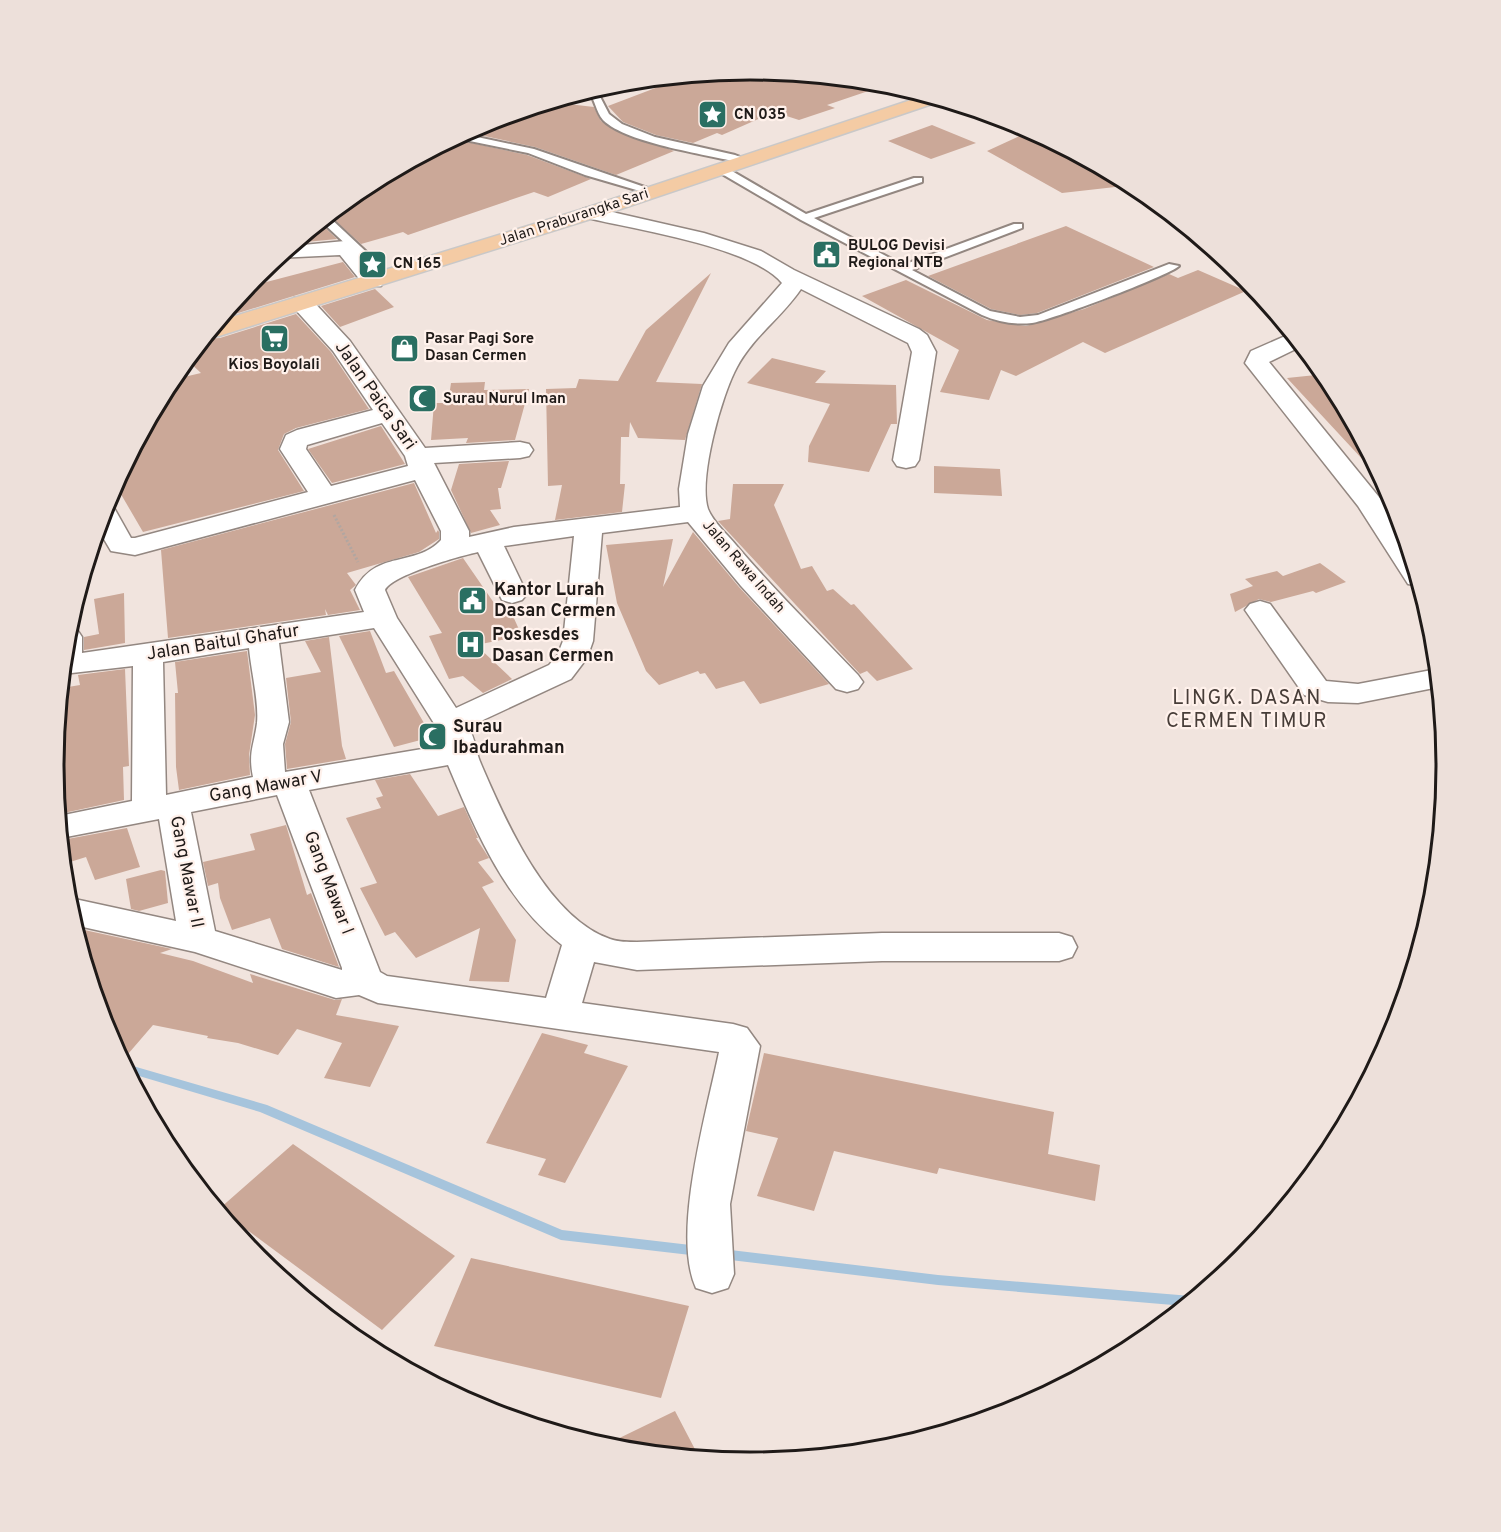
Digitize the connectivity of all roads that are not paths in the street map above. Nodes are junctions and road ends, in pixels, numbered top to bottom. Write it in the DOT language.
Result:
graph roads {
  1 [pos="599,97"];
  2 [pos="924,102"];
  3 [pos="473,139"];
  4 [pos="746,161"];
  5 [pos="721,169"];
  6 [pos="918,180"];
  7 [pos="654,192"];
  8 [pos="590,213"];
  9 [pos="805,218"];
  10 [pos="330,224"];
  11 [pos="1018,226"];
  12 [pos="295,253"];
  13 [pos="1173,266"];
  14 [pos="903,269"];
  15 [pos="789,275"];
  16 [pos="380,279"];
  17 [pos="302,303"];
  18 [pos="224,327"];
  19 [pos="1290,342"];
  20 [pos="387,414"];
  21 [pos="520,450"];
  22 [pos="906,460"];
  23 [pos="421,463"];
  24 [pos="325,498"];
  25 [pos="1381,501"];
  26 [pos="696,513"];
  27 [pos="109,523"];
  28 [pos="1392,523"];
  29 [pos="589,526"];
  30 [pos="487,540"];
  31 [pos="449,550"];
  32 [pos="512,594"];
  33 [pos="1260,610"];
  34 [pos="382,618"];
  35 [pos="262,638"];
  36 [pos="148,655"];
  37 [pos="74,656"];
  38 [pos="1431,679"];
  39 [pos="848,682"];
  40 [pos="455,735"];
  41 [pos="280,784"];
  42 [pos="161,807"];
  43 [pos="67,826"];
  44 [pos="81,913"];
  45 [pos="198,939"];
  46 [pos="582,941"];
  47 [pos="1059,947"];
  48 [pos="356,980"];
  49 [pos="560,1014"];
  50 [pos="712,1274"];
  1 -- 4 [label="lane"];
  2 -- 4 [label="main road, Jalan Praburangka Sari"];
  3 -- 7 [label="lane"];
  4 -- 5 [label="main road, Jalan Praburangka Sari"];
  5 -- 7 [label="main road, Jalan Praburangka Sari"];
  5 -- 9 [label="lane"];
  6 -- 9 [label="lane"];
  7 -- 8 [label="main road, Jalan Praburangka Sari"];
  8 -- 15 [label="street"];
  8 -- 16 [label="main road, Jalan Praburangka Sari"];
  9 -- 14 [label="lane"];
  10 -- 16 [label="lane"];
  11 -- 14 [label="lane"];
  12 -- 16 [label="street"];
  13 -- 14 [label="lane"];
  15 -- 22 [label="street"];
  15 -- 26 [label="street, Jalan Rawa Indah"];
  16 -- 17 [label="main road, Jalan Praburangka Sari"];
  17 -- 18 [label="main road, Jalan Praburangka Sari"];
  17 -- 20 [label="street, Jalan Paica Sari"];
  19 -- 25 [label="street"];
  20 -- 23 [label="street, Jalan Paica Sari"];
  20 -- 24 [label="street"];
  21 -- 23 [label="street"];
  23 -- 24 [label="street"];
  23 -- 31 [label="street, Jalan Paica Sari"];
  24 -- 27 [label="street"];
  25 -- 28 [label="street"];
  26 -- 29 [label="street"];
  26 -- 39 [label="street, Jalan Rawa Indah"];
  29 -- 30 [label="street"];
  29 -- 40 [label="street, Gang Mawar V"];
  30 -- 31 [label="street"];
  30 -- 32 [label="street"];
  31 -- 34 [label="street"];
  33 -- 38 [label="street"];
  34 -- 35 [label="street, Jalan Baitul Ghafur"];
  34 -- 40 [label="street"];
  35 -- 36 [label="street, Jalan Baitul Ghafur"];
  35 -- 41 [label="street, Gang Mawar I"];
  36 -- 37 [label="street, Jalan Baitul Ghafur"];
  36 -- 42 [label="street, Gang Mawar II"];
  40 -- 41 [label="street, Gang Mawar V"];
  40 -- 46 [label="street"];
  41 -- 42 [label="street, Gang Mawar V"];
  41 -- 48 [label="street, Gang Mawar I"];
  42 -- 43 [label="street, Gang Mawar V"];
  42 -- 45 [label="street, Gang Mawar II"];
  44 -- 45 [label="street"];
  45 -- 48 [label="street"];
  46 -- 47 [label="street"];
  46 -- 49 [label="street"];
  48 -- 49 [label="street"];
  49 -- 50 [label="street"];
}
